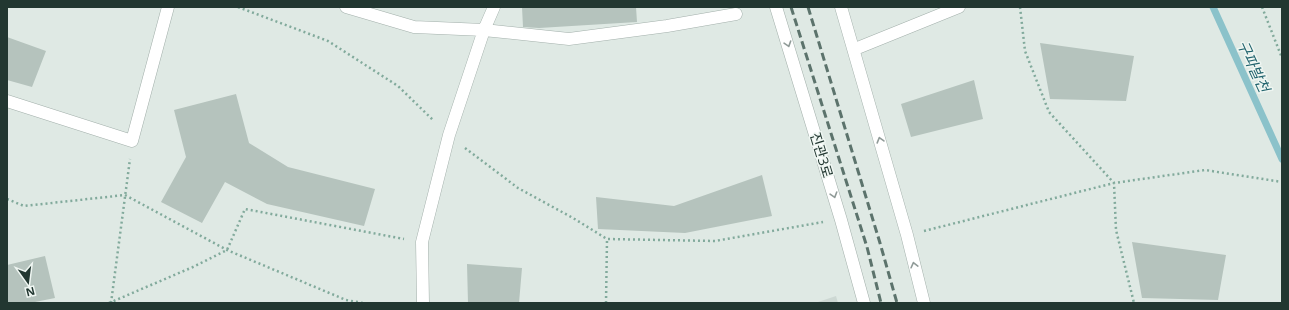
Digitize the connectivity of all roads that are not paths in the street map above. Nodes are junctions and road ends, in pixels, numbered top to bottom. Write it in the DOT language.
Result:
graph roads {
  1 [pos="168,7"];
  2 [pos="346,7"];
  3 [pos="494,7"];
  4 [pos="776,7"];
  5 [pos="841,7"];
  6 [pos="959,7"];
  7 [pos="736,14"];
  8 [pos="484,30"];
  9 [pos="855,49"];
  10 [pos="7,101"];
  11 [pos="423,303"];
  12 [pos="864,303"];
  13 [pos="924,303"];
  1 -- 10 [label="street"];
  2 -- 8 [label="street"];
  3 -- 8 [label="street"];
  4 -- 12 [label="street, 진관3로, one-way"];
  5 -- 9 [label="street"];
  6 -- 9 [label="street"];
  7 -- 8 [label="street"];
  8 -- 11 [label="street"];
  13 -- 9 [label="street, one-way"];
}
